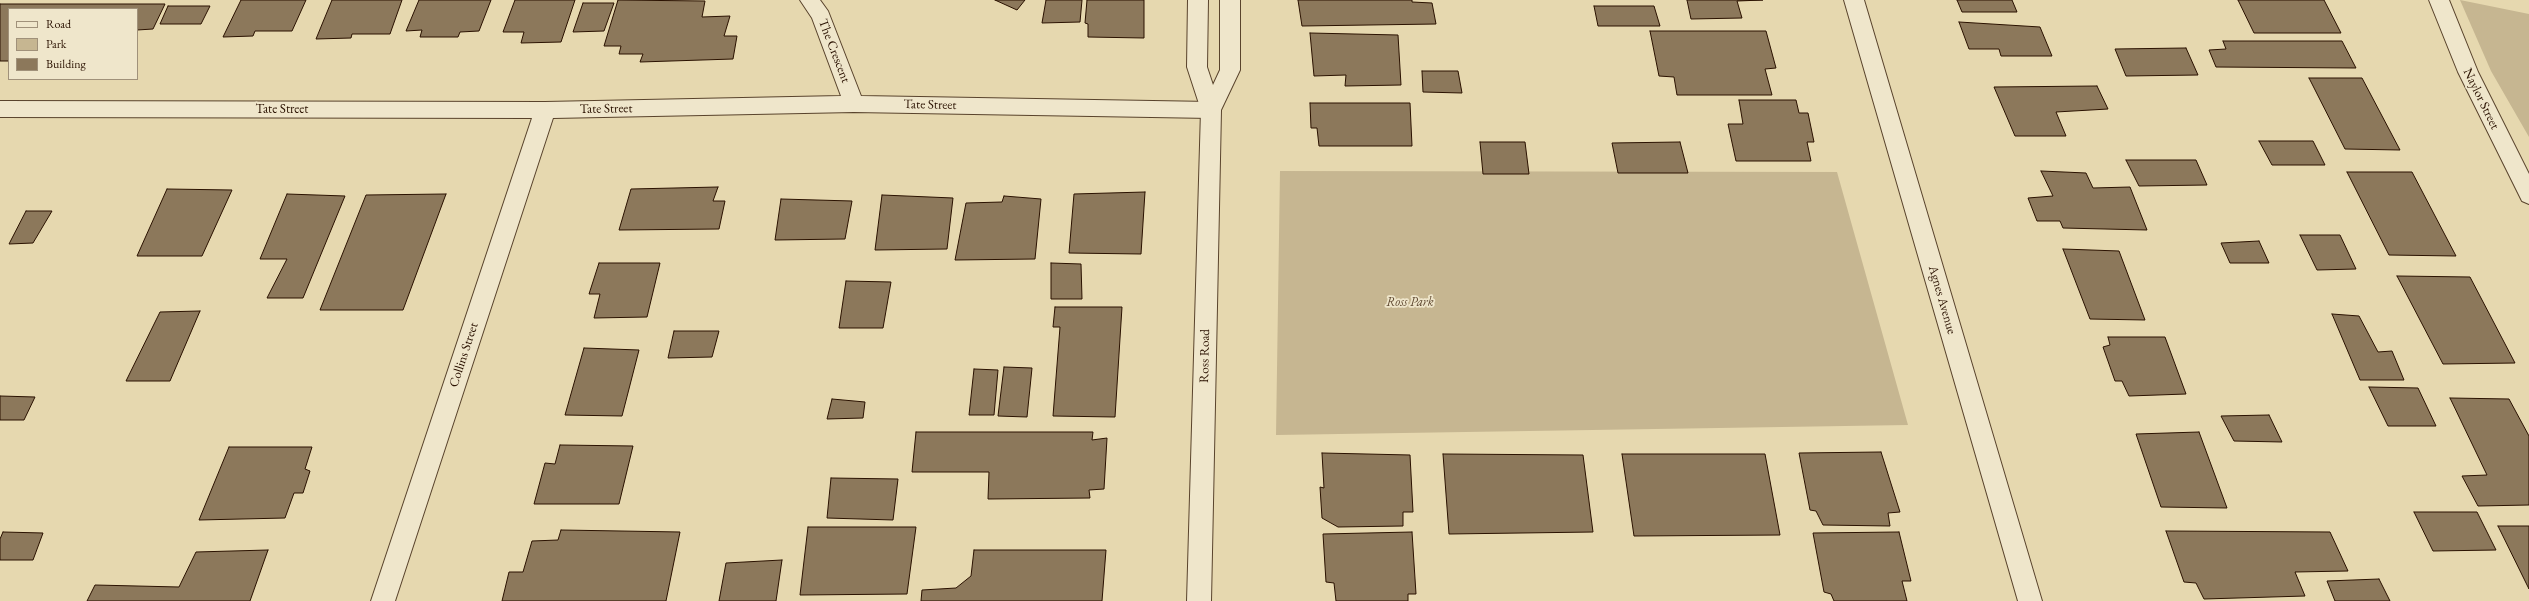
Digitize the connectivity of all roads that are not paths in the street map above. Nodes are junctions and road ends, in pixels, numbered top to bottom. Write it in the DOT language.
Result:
graph roads {
  1 [pos="810,0"];
  2 [pos="1198,0"];
  3 [pos="1230,0"];
  4 [pos="1854,0"];
  5 [pos="2439,0"];
  6 [pos="854,104"];
  7 [pos="0,108"];
  8 [pos="545,110"];
  9 [pos="1211,110"];
  10 [pos="2529,195"];
  11 [pos="383,601"];
  12 [pos="1199,601"];
  13 [pos="2030,601"];
  1 -- 6 [label="street, The Crescent"];
  2 -- 9 [label="street, Ross Road"];
  3 -- 9 [label="street, Ross Road"];
  4 -- 13 [label="street, Agnes Avenue"];
  5 -- 10 [label="street, Naylor Street"];
  6 -- 8 [label="street, Tate Street"];
  6 -- 9 [label="street, Tate Street"];
  7 -- 8 [label="street, Tate Street"];
  8 -- 11 [label="street, Collins Street"];
  9 -- 12 [label="street, Ross Road"];
}
